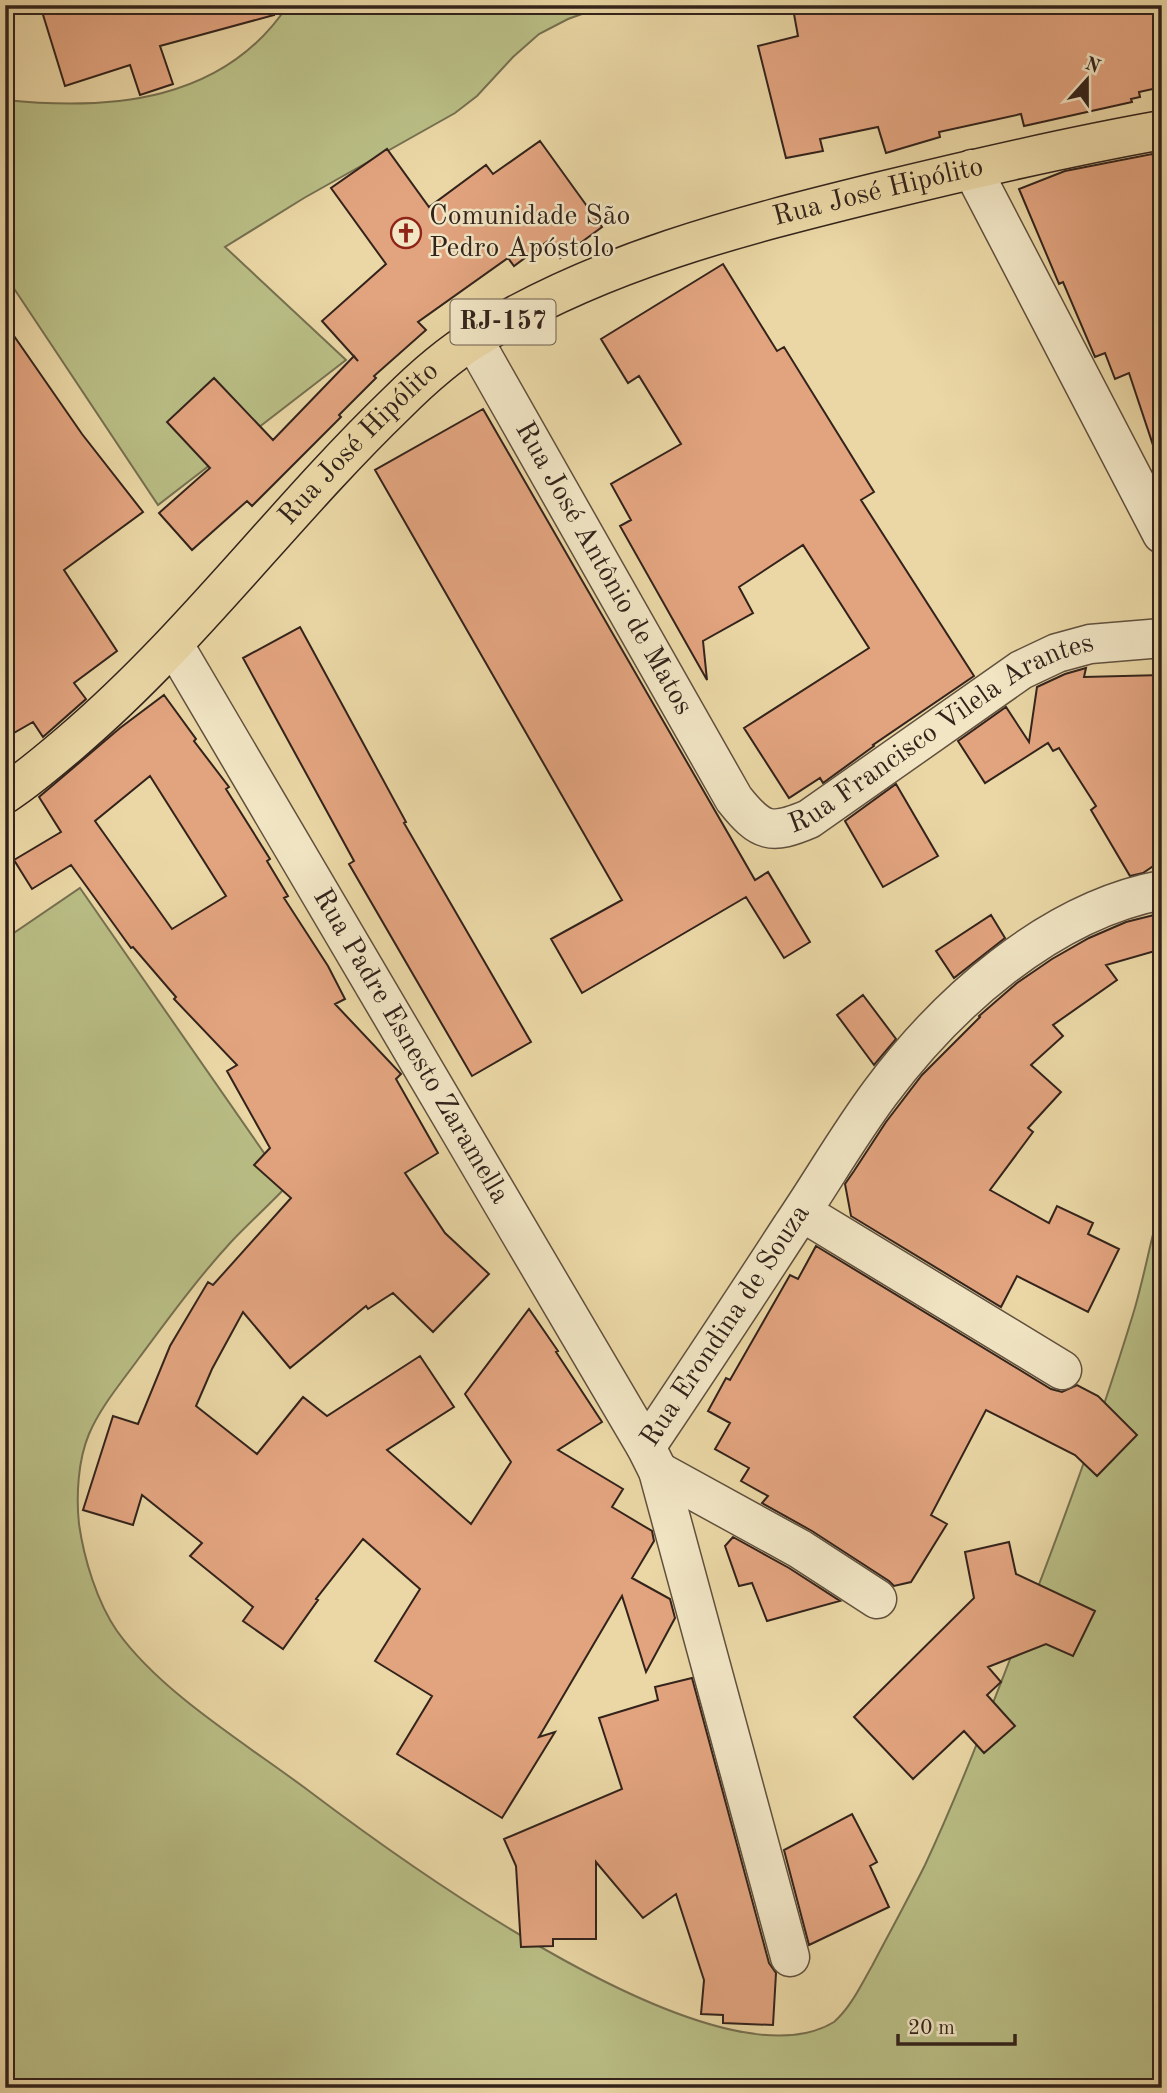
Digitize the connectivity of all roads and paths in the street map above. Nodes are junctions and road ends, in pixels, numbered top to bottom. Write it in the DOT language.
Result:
graph roads {
  1 [pos="1162,130"];
  2 [pos="972,169"];
  3 [pos="473,340"];
  4 [pos="1162,534"];
  5 [pos="1162,638"];
  6 [pos="174,645"];
  7 [pos="5,794"];
  8 [pos="734,799"];
  9 [pos="1162,890"];
  10 [pos="802,1212"];
  11 [pos="1062,1370"];
  12 [pos="652,1459"];
  13 [pos="877,1598"];
  14 [pos="790,1957"];
  1 -- 2 [label="main road, Rua José Hipólito / RJ-157"];
  2 -- 3 [label="main road, Rua José Hipólito / RJ-157"];
  2 -- 4 [label="street"];
  3 -- 6 [label="main road, Rua José Hipólito / RJ-157"];
  3 -- 8 [label="street, Rua José Antônio de Matos"];
  5 -- 8 [label="street, Rua Francisco Vilela Arantes"];
  6 -- 7 [label="main road, Rua José Hipólito / RJ-157"];
  6 -- 12 [label="street, Rua Padre Esnesto Zaramella"];
  9 -- 10 [label="street, Rua Erondina de Souza"];
  10 -- 11 [label="street"];
  10 -- 12 [label="street, Rua Erondina de Souza"];
  12 -- 13 [label="street"];
  12 -- 14 [label="street, Rua Erondina de Souza"];
}
